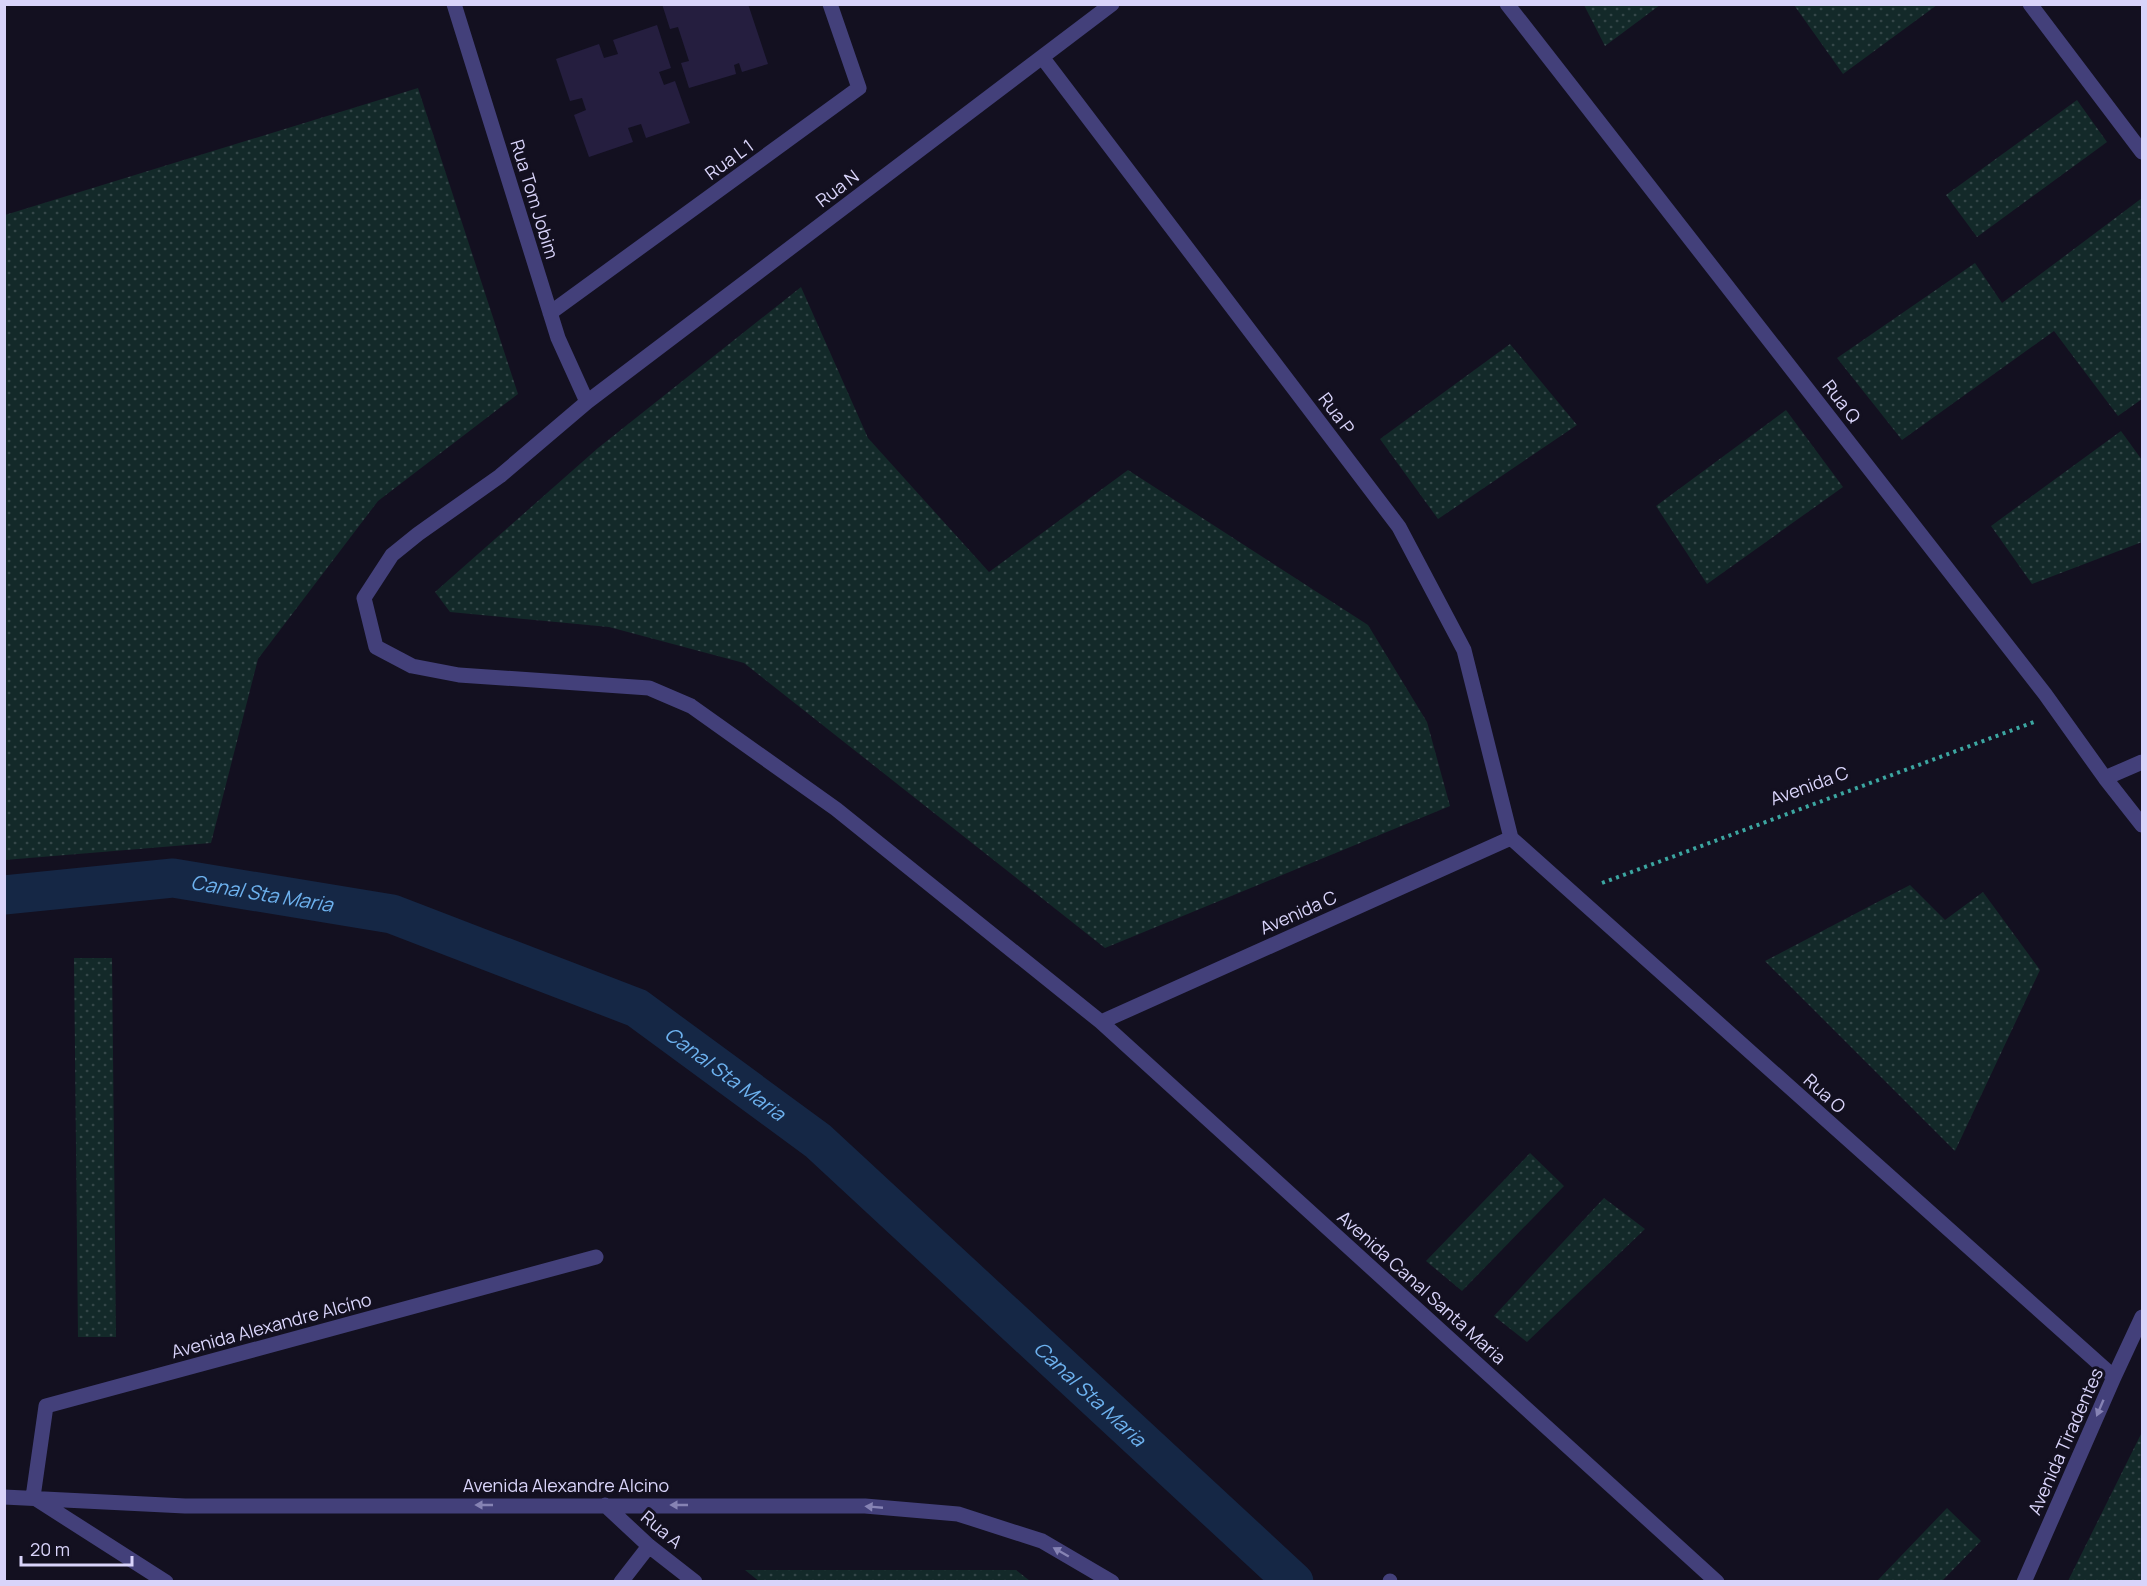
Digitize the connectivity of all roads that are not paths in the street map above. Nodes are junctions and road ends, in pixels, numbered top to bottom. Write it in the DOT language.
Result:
graph roads {
  1 [pos="454,4"];
  2 [pos="830,4"];
  3 [pos="1112,4"];
  4 [pos="1507,4"];
  5 [pos="2030,4"];
  6 [pos="1042,57"];
  7 [pos="2142,152"];
  8 [pos="550,313"];
  9 [pos="586,402"];
  10 [pos="2142,762"];
  11 [pos="2105,778"];
  12 [pos="2142,825"];
  13 [pos="1511,838"];
  14 [pos="1101,1022"];
  15 [pos="596,1257"];
  16 [pos="2142,1317"];
  17 [pos="2114,1377"];
  18 [pos="4,1497"];
  19 [pos="33,1497"];
  20 [pos="605,1504"];
  21 [pos="649,1546"];
  22 [pos="166,1581"];
  23 [pos="621,1581"];
  24 [pos="695,1581"];
  25 [pos="1112,1581"];
  26 [pos="1717,1581"];
  27 [pos="2024,1581"];
  1 -- 8 [label="street, Rua Tom Jobim"];
  2 -- 8 [label="street, Rua L 1"];
  3 -- 6 [label="street, Rua N"];
  4 -- 11 [label="street, Rua Q"];
  5 -- 7 [label="street"];
  6 -- 9 [label="street, Rua N"];
  6 -- 13 [label="street, Rua P"];
  8 -- 9 [label="street, Rua Tom Jobim"];
  9 -- 14 [label="street, Rua N"];
  10 -- 11 [label="street"];
  11 -- 12 [label="street, Rua Q"];
  13 -- 14 [label="street, Avenida C"];
  13 -- 17 [label="street, Rua O"];
  14 -- 26 [label="street, Avenida Canal Santa Maria"];
  15 -- 19 [label="street, Avenida Alexandre Alcíno"];
  16 -- 17 [label="street, Avenida Tiradentes"];
  17 -- 27 [label="street, Avenida Tiradentes, one-way"];
  18 -- 19 [label="street, Avenida Alexandre Alcino"];
  20 -- 19 [label="street, Avenida Alexandre Alcino, one-way"];
  19 -- 22 [label="street"];
  20 -- 21 [label="street, Rua A"];
  25 -- 20 [label="street, Avenida Alexandre Alcino, one-way"];
  21 -- 23 [label="street"];
  21 -- 24 [label="street, Rua A"];
}
